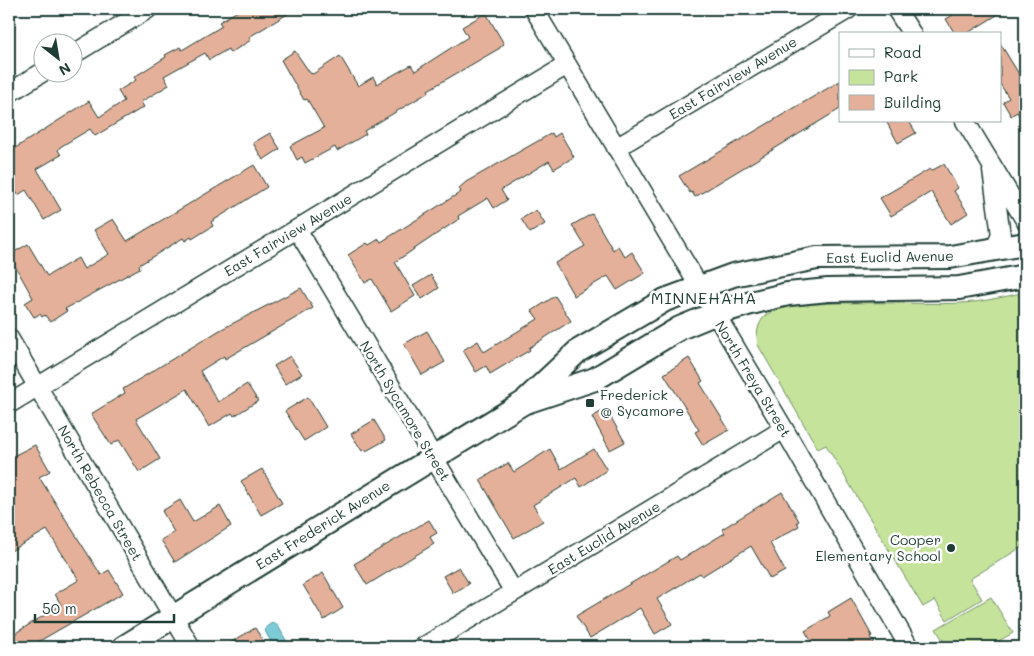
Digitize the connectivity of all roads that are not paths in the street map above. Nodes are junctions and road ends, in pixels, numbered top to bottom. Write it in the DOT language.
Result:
graph roads {
  1 [pos="148,9"];
  2 [pos="534,9"];
  3 [pos="849,9"];
  4 [pos="896,9"];
  5 [pos="911,32"];
  6 [pos="82,49"];
  7 [pos="567,65"];
  8 [pos="32,79"];
  9 [pos="9,93"];
  10 [pos="966,122"];
  11 [pos="616,148"];
  12 [pos="990,163"];
  13 [pos="1025,220"];
  14 [pos="297,229"];
  15 [pos="1025,244"];
  16 [pos="987,252"];
  17 [pos="1025,276"];
  18 [pos="698,286"];
  19 [pos="714,314"];
  20 [pos="9,338"];
  21 [pos="38,387"];
  22 [pos="522,403"];
  23 [pos="9,404"];
  24 [pos="784,429"];
  25 [pos="432,457"];
  26 [pos="514,592"];
  27 [pos="174,618"];
  28 [pos="124,647"];
  29 [pos="191,647"];
  30 [pos="424,647"];
  31 [pos="909,647"];
  1 -- 6 [label="street"];
  2 -- 7 [label="street, North Freya Street"];
  3 -- 11 [label="street, East Fairview Avenue"];
  4 -- 5 [label="street"];
  7 -- 11 [label="street, North Freya Street"];
  7 -- 14 [label="street, East Fairview Avenue"];
  8 -- 9 [label="street"];
  10 -- 12 [label="street"];
  11 -- 18 [label="street, North Freya Street"];
  12 -- 13 [label="street"];
  12 -- 16 [label="street"];
  14 -- 21 [label="street, East Fairview Avenue"];
  14 -- 25 [label="street, North Sycamore Street"];
  15 -- 16 [label="main road, East Euclid Avenue"];
  16 -- 18 [label="main road, East Euclid Avenue"];
  17 -- 19 [label="main road"];
  18 -- 19 [label="street, North Freya Street"];
  18 -- 22 [label="main road, East Frederick Avenue"];
  19 -- 22 [label="main road, East Frederick Avenue"];
  19 -- 24 [label="street, North Freya Street"];
  20 -- 21 [label="street, North Rebecca Street"];
  21 -- 23 [label="street, East Fairview Avenue"];
  21 -- 27 [label="street, North Rebecca Street"];
  22 -- 25 [label="main road, East Frederick Avenue"];
  24 -- 26 [label="street, East Euclid Avenue"];
  24 -- 31 [label="street, North Freya Street"];
  25 -- 26 [label="street, North Sycamore Street"];
  25 -- 27 [label="main road, East Frederick Avenue"];
  26 -- 30 [label="street, East Euclid Avenue"];
  27 -- 28 [label="main road, East Frederick Avenue"];
  27 -- 29 [label="street, North Rebecca Street"];
}
